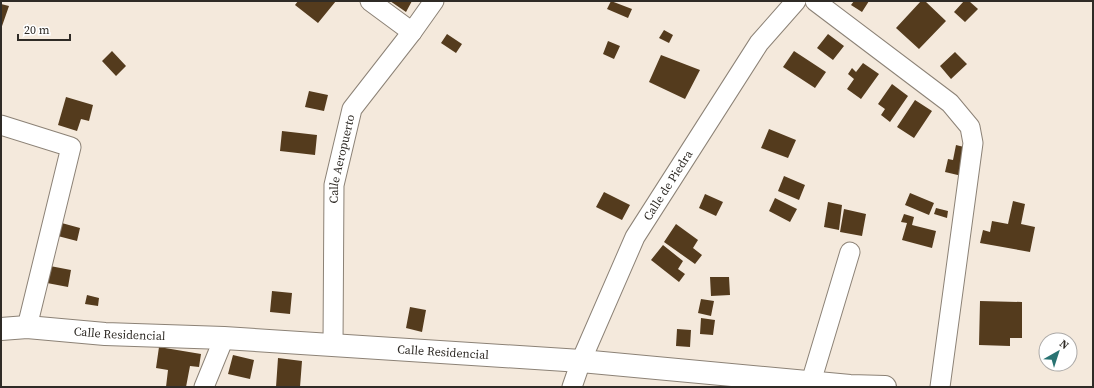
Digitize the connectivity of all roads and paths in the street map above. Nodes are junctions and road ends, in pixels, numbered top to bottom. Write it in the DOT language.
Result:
graph roads {
  1 [pos="370,1"];
  2 [pos="434,1"];
  3 [pos="796,1"];
  4 [pos="815,1"];
  5 [pos="412,32"];
  6 [pos="1,125"];
  7 [pos="850,252"];
  8 [pos="27,327"];
  9 [pos="1,329"];
  10 [pos="224,338"];
  11 [pos="333,345"];
  12 [pos="581,361"];
  13 [pos="811,382"];
  14 [pos="850,386"];
  15 [pos="204,387"];
  16 [pos="572,387"];
  17 [pos="885,387"];
  18 [pos="940,387"];
  1 -- 5 [label="street"];
  2 -- 5 [label="street, Calle Aeropuerto"];
  3 -- 12 [label="street, Calle de Piedra"];
  4 -- 18 [label="street"];
  5 -- 11 [label="street, Calle Aeropuerto"];
  6 -- 8 [label="street"];
  7 -- 13 [label="street"];
  8 -- 9 [label="main road, Calle Residencial"];
  8 -- 10 [label="main road, Calle Residencial"];
  10 -- 11 [label="main road, Calle Residencial"];
  10 -- 15 [label="street"];
  11 -- 12 [label="main road, Calle Residencial"];
  12 -- 13 [label="main road, Calle Residencial"];
  12 -- 16 [label="street, Calle de Piedra"];
  13 -- 14 [label="main road, Calle Residencial"];
  14 -- 17 [label="main road, Calle Residencial"];
}
